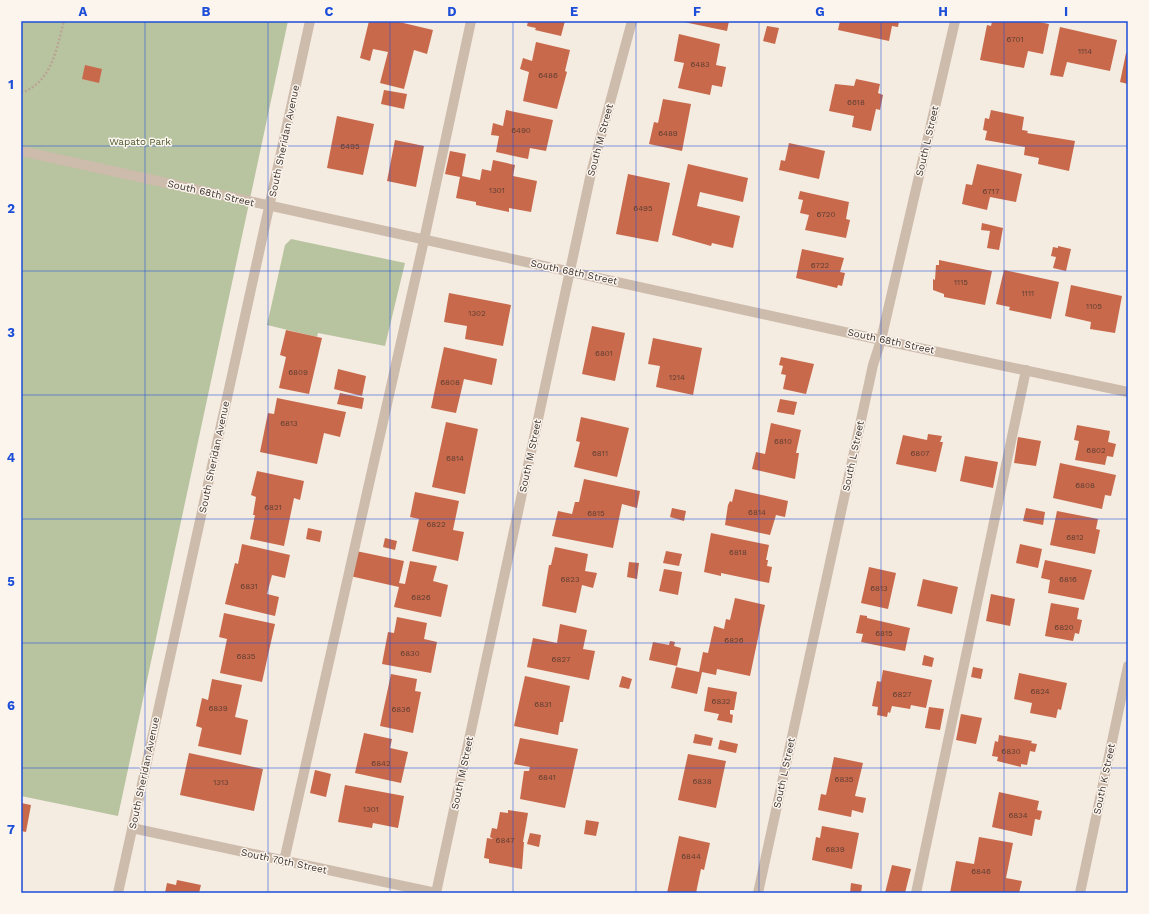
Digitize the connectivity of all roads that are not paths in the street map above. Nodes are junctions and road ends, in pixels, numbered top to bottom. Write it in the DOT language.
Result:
graph roads {
  1 [pos="310,21"];
  2 [pos="471,21"];
  3 [pos="632,21"];
  4 [pos="955,21"];
  5 [pos="21,151"];
  6 [pos="270,206"];
  7 [pos="424,240"];
  8 [pos="570,271"];
  9 [pos="881,340"];
  10 [pos="1026,370"];
  11 [pos="1128,392"];
  12 [pos="1128,666"];
  13 [pos="132,828"];
  14 [pos="284,862"];
  15 [pos="118,893"];
  16 [pos="436,893"];
  17 [pos="758,893"];
  18 [pos="916,893"];
  19 [pos="1080,893"];
  1 -- 6 [label="street, South Sheridan Avenue"];
  2 -- 7 [label="street"];
  3 -- 8 [label="street, South M Street"];
  4 -- 9 [label="street, South L Street"];
  5 -- 6 [label="street, South 68th Street"];
  6 -- 7 [label="street, South 68th Street"];
  6 -- 13 [label="street, South Sheridan Avenue"];
  7 -- 8 [label="street, South 68th Street"];
  7 -- 14 [label="street"];
  8 -- 9 [label="street, South 68th Street"];
  8 -- 16 [label="street, South M Street"];
  9 -- 10 [label="street, South 68th Street"];
  9 -- 17 [label="street, South L Street"];
  10 -- 11 [label="street, South 68th Street"];
  10 -- 18 [label="street"];
  12 -- 19 [label="street, South K Street"];
  13 -- 14 [label="street, South 70th Street"];
  13 -- 15 [label="street, South Sheridan Avenue"];
  14 -- 16 [label="street, South 70th Street"];
}
